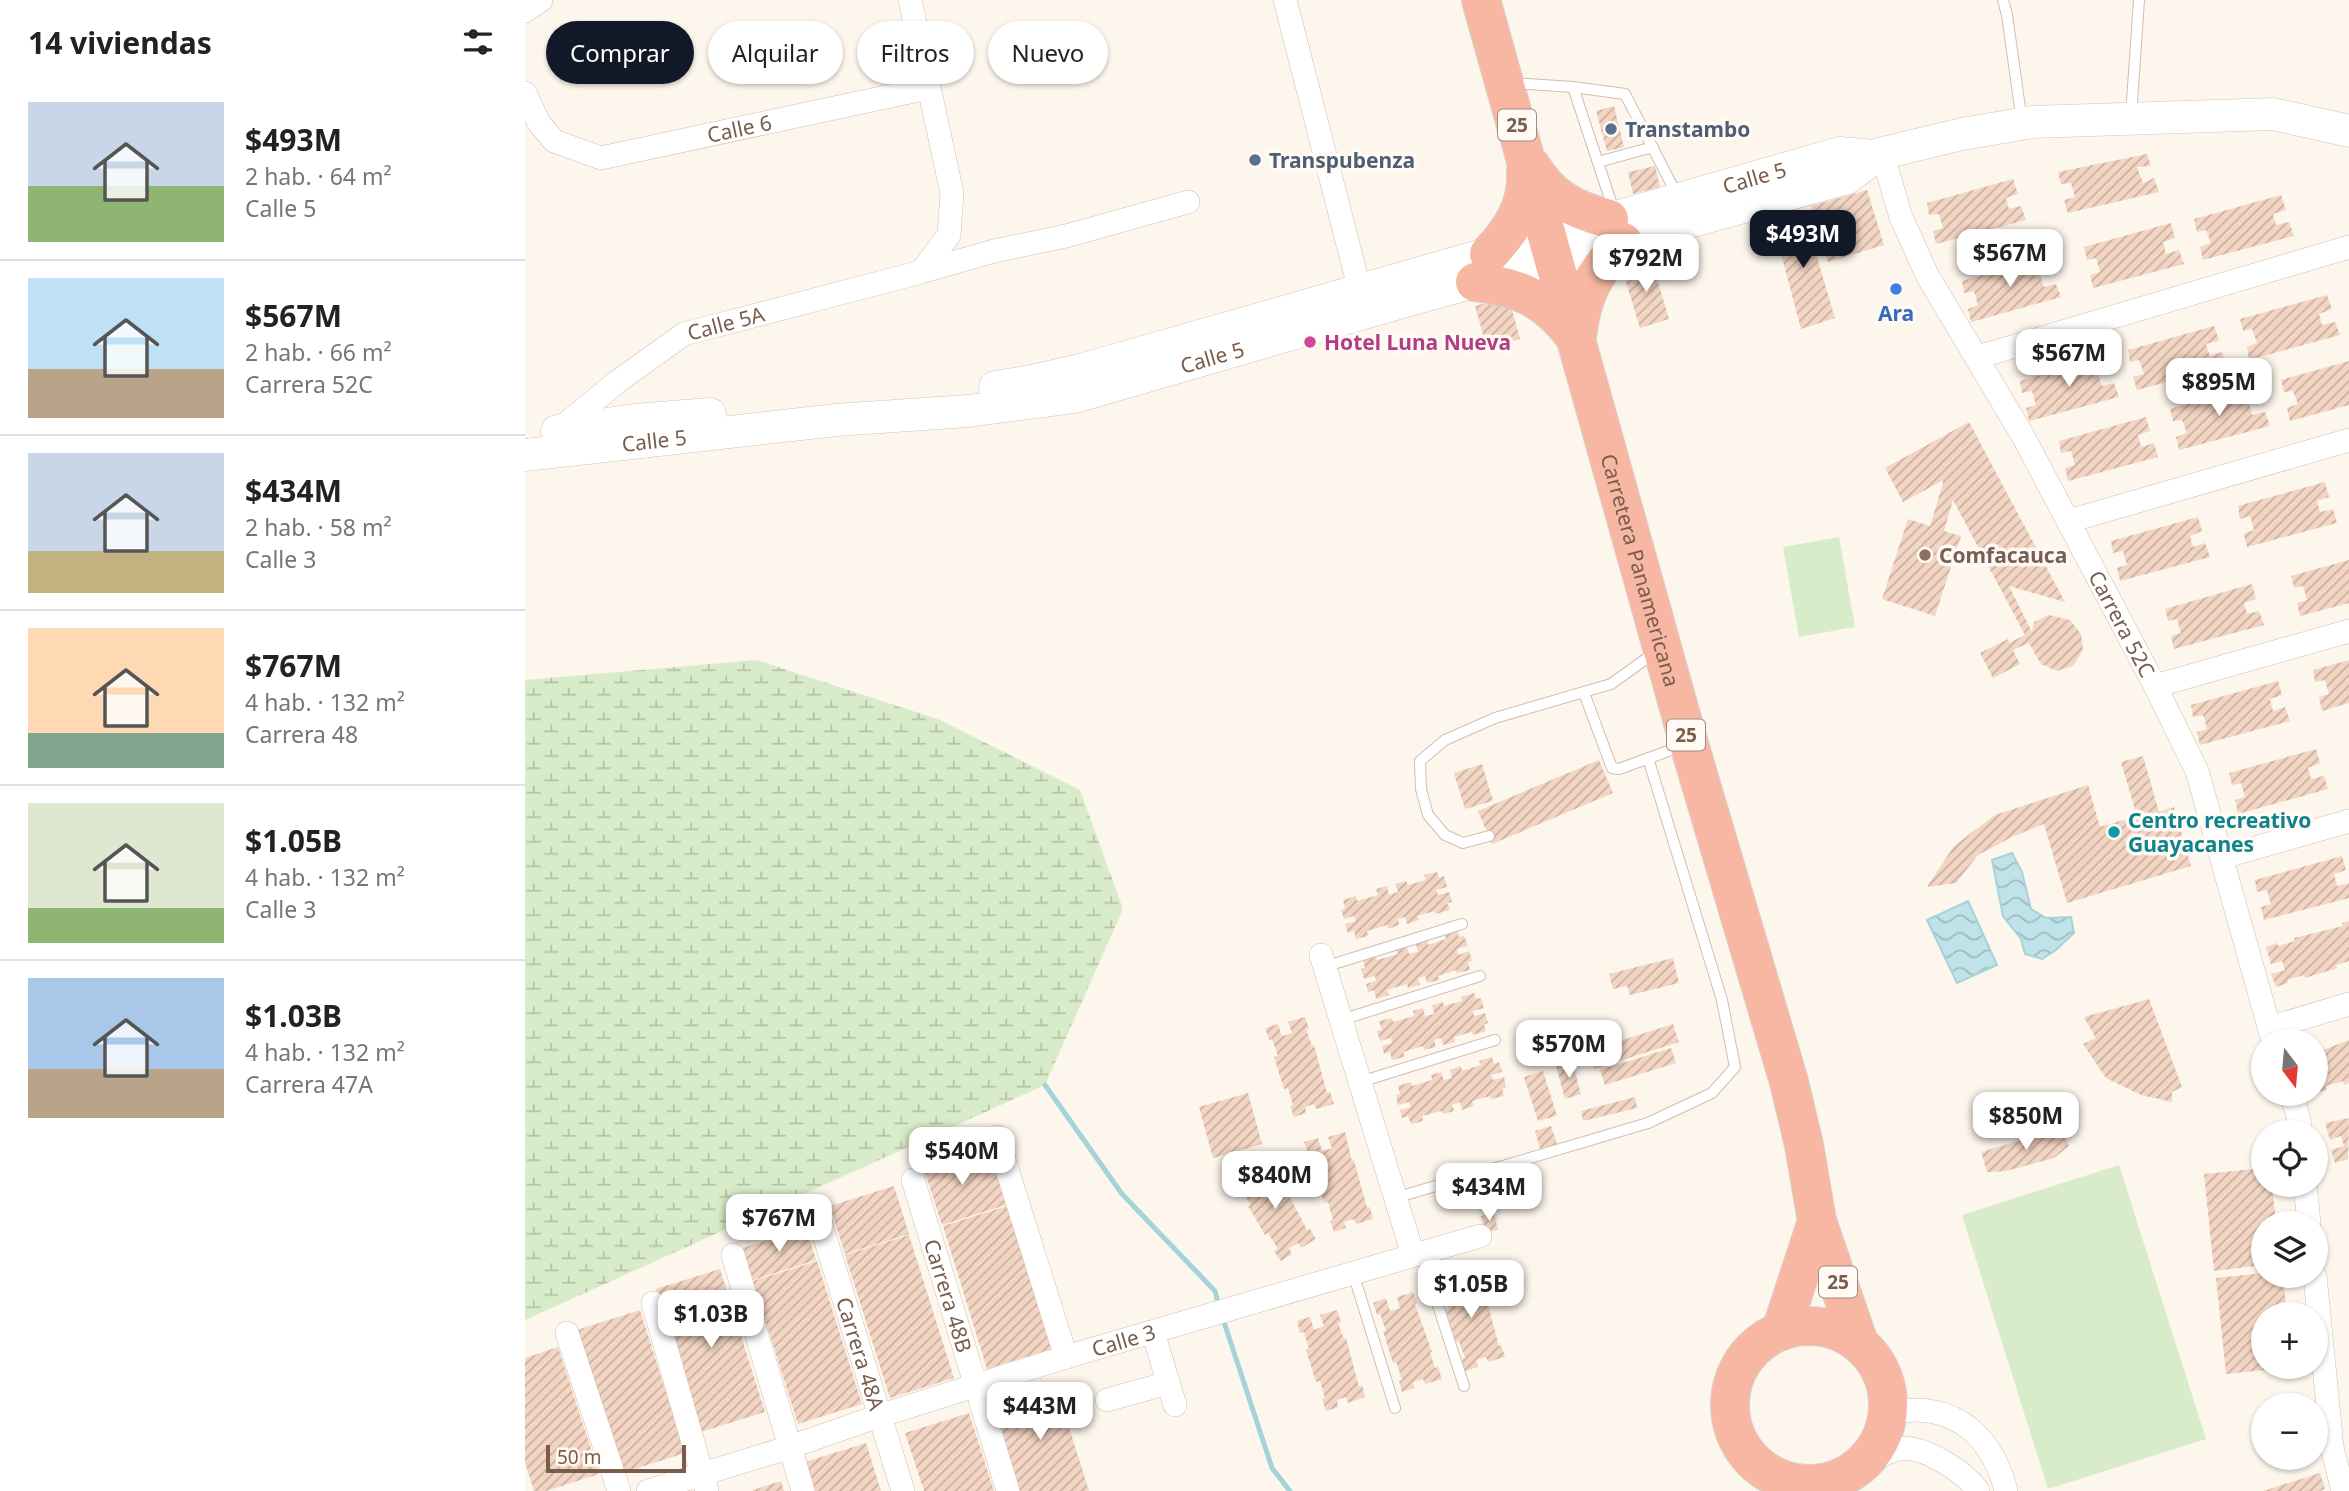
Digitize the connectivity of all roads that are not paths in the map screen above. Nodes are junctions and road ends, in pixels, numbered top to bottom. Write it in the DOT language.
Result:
graph roads {
  1 [pos="541,0"];
  2 [pos="910,0"];
  3 [pos="1285,0"];
  4 [pos="1481,0"];
  5 [pos="2003,0"];
  6 [pos="2139,0"];
  7 [pos="525,11"];
  8 [pos="1505,82"];
  9 [pos="1573,87"];
  10 [pos="928,88"];
  11 [pos="525,93"];
  12 [pos="2130,118"];
  13 [pos="2022,124"];
  14 [pos="532,127"];
  15 [pos="2349,131"];
  16 [pos="1653,147"];
  17 [pos="1879,154"];
  18 [pos="1526,159"];
  19 [pos="1598,162"];
  20 [pos="1679,199"];
  21 [pos="1188,202"];
  22 [pos="1616,226"];
  23 [pos="2349,247"];
  24 [pos="1552,248"];
  25 [pos="1482,268"];
  26 [pos="921,272"];
  27 [pos="1360,291"];
  28 [pos="1577,338"];
  29 [pos="1978,358"];
  30 [pos="557,431"];
  31 [pos="525,434"];
  32 [pos="2349,440"];
  33 [pos="525,455"];
  34 [pos="2069,521"];
  35 [pos="2349,631"];
  36 [pos="1662,647"];
  37 [pos="2155,686"];
  38 [pos="1584,693"];
  39 [pos="1689,744"];
  40 [pos="1648,758"];
  41 [pos="2349,821"];
  42 [pos="1489,836"];
  43 [pos="2223,857"];
  44 [pos="1462,924"];
  45 [pos="1323,961"];
  46 [pos="1481,976"];
  47 [pos="2349,1004"];
  48 [pos="1341,1020"];
  49 [pos="2270,1029"];
  50 [pos="2284,1029"];
  51 [pos="1495,1040"];
  52 [pos="1360,1082"];
  53 [pos="997,1137"];
  54 [pos="913,1180"];
  55 [pos="1395,1198"];
  56 [pos="818,1215"];
  57 [pos="1817,1221"];
  58 [pos="1480,1236"];
  59 [pos="1417,1254"];
  60 [pos="733,1255"];
  61 [pos="1353,1273"];
  62 [pos="2316,1288"];
  63 [pos="653,1303"];
  64 [pos="1781,1331"];
  65 [pos="1153,1332"];
  66 [pos="567,1333"];
  67 [pos="1860,1343"];
  68 [pos="1066,1357"];
  69 [pos="1168,1383"];
  70 [pos="975,1385"];
  71 [pos="1464,1386"];
  72 [pos="1107,1400"];
  73 [pos="1175,1405"];
  74 [pos="1395,1409"];
  75 [pos="1888,1413"];
  76 [pos="879,1416"];
  77 [pos="790,1447"];
  78 [pos="1851,1475"];
  79 [pos="1760,1478"];
  80 [pos="704,1483"];
  81 [pos="619,1491"];
  82 [pos="648,1491"];
  83 [pos="803,1491"];
  84 [pos="903,1491"];
  85 [pos="1008,1491"];
  86 [pos="1978,1491"];
  87 [pos="2006,1491"];
  88 [pos="2343,1491"];
  1 -- 7 [label="street"];
  2 -- 10 [label="street"];
  3 -- 27 [label="street"];
  4 -- 8 [label="highway, Carretera Panamericana / 25"];
  5 -- 13 [label="lane"];
  6 -- 12 [label="lane"];
  8 -- 9 [label="lane"];
  8 -- 18 [label="highway, Carretera Panamericana / 25"];
  9 -- 16 [label="lane"];
  9 -- 19 [label="lane"];
  10 -- 14 [label="street, Calle 6"];
  10 -- 26 [label="street"];
  11 -- 14 [label="street"];
  12 -- 13 [label="main road, Calle 5"];
  12 -- 15 [label="main road, Calle 5"];
  13 -- 17 [label="main road, Calle 5"];
  16 -- 19 [label="lane"];
  16 -- 20 [label="lane"];
  17 -- 20 [label="main road, Calle 5"];
  17 -- 22 [label="main road, Calle 5"];
  17 -- 29 [label="street, Carrera 52C"];
  18 -- 22 [label="highway"];
  18 -- 24 [label="highway, Carretera Panamericana / 25"];
  18 -- 25 [label="highway"];
  19 -- 22 [label="lane"];
  20 -- 22 [label="main road, Calle 5"];
  21 -- 26 [label="street, Calle 5A"];
  22 -- 24 [label="main road, Calle 5"];
  22 -- 28 [label="highway"];
  23 -- 29 [label="street"];
  24 -- 25 [label="main road, Calle 5"];
  24 -- 28 [label="highway, Carretera Panamericana / 25"];
  25 -- 27 [label="main road, Calle 5"];
  25 -- 28 [label="highway"];
  25 -- 33 [label="main road, Calle 5"];
  26 -- 30 [label="street, Calle 5A"];
  27 -- 30 [label="main road, Calle 5"];
  28 -- 36 [label="highway, Carretera Panamericana / 25"];
  29 -- 34 [label="street, Carrera 52C"];
  30 -- 31 [label="main road, Calle 5"];
  32 -- 34 [label="street"];
  34 -- 37 [label="street, Carrera 52C"];
  35 -- 37 [label="street"];
  36 -- 38 [label="lane"];
  36 -- 39 [label="highway, Carretera Panamericana / 25"];
  37 -- 43 [label="street, Carrera 52C"];
  38 -- 40 [label="lane"];
  38 -- 42 [label="lane"];
  39 -- 40 [label="lane"];
  39 -- 57 [label="highway, Carretera Panamericana / 25"];
  40 -- 55 [label="lane"];
  41 -- 43 [label="street"];
  43 -- 49 [label="street, Carrera 52C"];
  44 -- 45 [label="lane"];
  45 -- 48 [label="street"];
  46 -- 48 [label="lane"];
  47 -- 50 [label="street"];
  48 -- 52 [label="street"];
  51 -- 52 [label="lane"];
  52 -- 55 [label="street"];
  53 -- 68 [label="street"];
  54 -- 70 [label="street, Carrera 48B"];
  55 -- 59 [label="street"];
  56 -- 76 [label="street, Carrera 48A"];
  57 -- 64 [label="highway, Carretera Panamericana / 25"];
  57 -- 67 [label="highway, Carretera Panamericana / 25"];
  58 -- 59 [label="street, Calle 3"];
  59 -- 61 [label="street, Calle 3"];
  59 -- 71 [label="lane"];
  60 -- 77 [label="street"];
  61 -- 65 [label="street, Calle 3"];
  61 -- 74 [label="lane"];
  62 -- 88 [label="street"];
  63 -- 80 [label="street"];
  64 -- 67 [label="highway"];
  64 -- 79 [label="highway"];
  65 -- 68 [label="street, Calle 3"];
  65 -- 69 [label="street"];
  66 -- 81 [label="street"];
  67 -- 75 [label="highway"];
  68 -- 70 [label="street, Calle 3"];
  69 -- 72 [label="street"];
  69 -- 73 [label="street"];
  70 -- 76 [label="street, Calle 3"];
  70 -- 85 [label="street, Carrera 48B"];
  75 -- 78 [label="highway"];
  75 -- 87 [label="street"];
  76 -- 77 [label="street, Calle 3"];
  76 -- 84 [label="street, Carrera 48A"];
  77 -- 80 [label="street, Calle 3"];
  77 -- 83 [label="street"];
  78 -- 79 [label="highway"];
  78 -- 86 [label="street"];
  80 -- 82 [label="street, Calle 3"];
}
